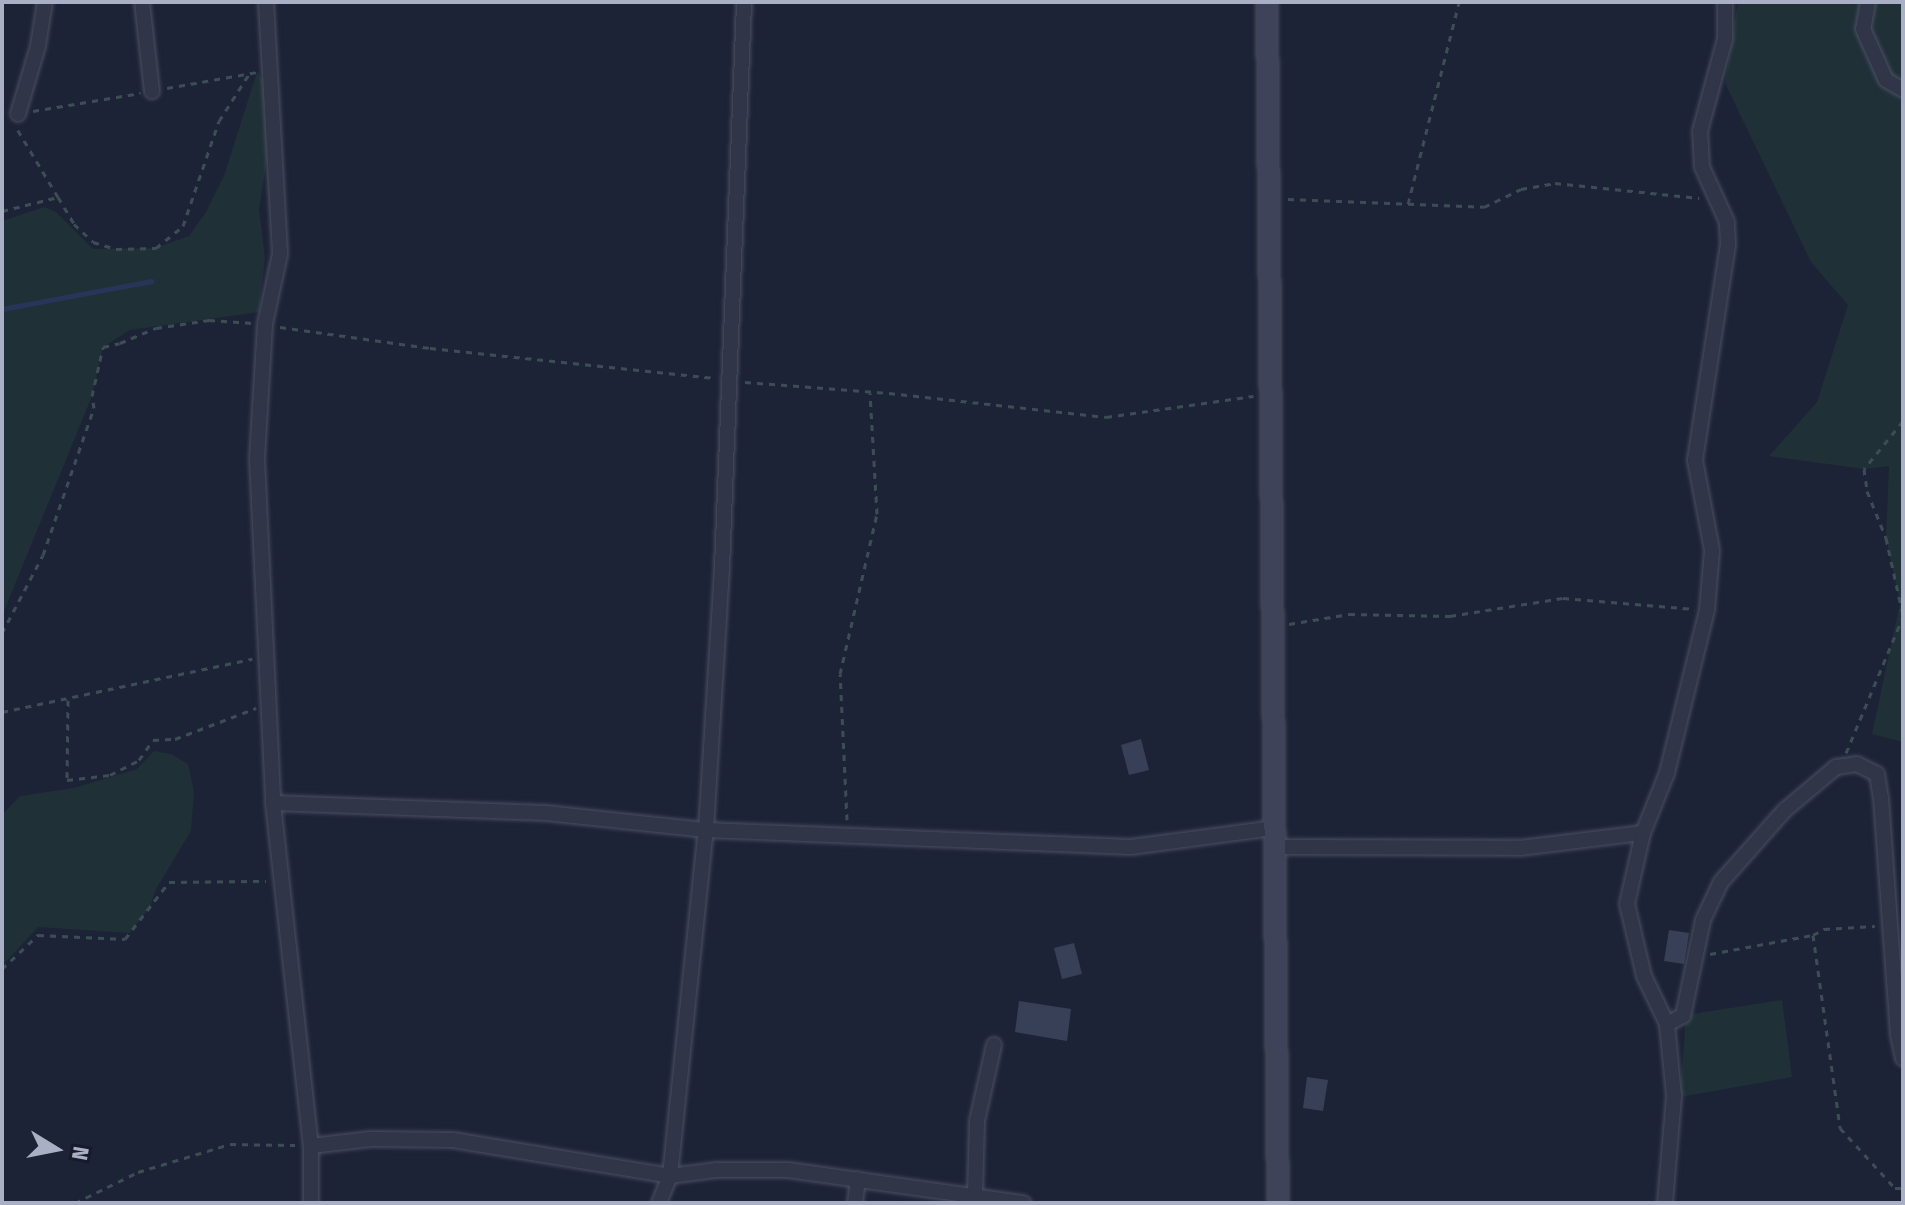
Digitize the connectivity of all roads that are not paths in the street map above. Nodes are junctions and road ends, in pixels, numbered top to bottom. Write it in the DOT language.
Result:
graph roads {
  1 [pos="45,2"];
  2 [pos="142,2"];
  3 [pos="268,2"];
  4 [pos="744,2"];
  5 [pos="1267,2"];
  6 [pos="1725,2"];
  7 [pos="1868,2"];
  8 [pos="1903,90"];
  9 [pos="152,91"];
  10 [pos="18,114"];
  11 [pos="273,803"];
  12 [pos="706,830"];
  13 [pos="1643,833"];
  14 [pos="1273,838"];
  15 [pos="1667,1024"];
  16 [pos="994,1045"];
  17 [pos="1903,1058"];
  18 [pos="311,1146"];
  19 [pos="670,1176"];
  20 [pos="858,1179"];
  21 [pos="975,1194"];
  22 [pos="1001,1201"];
  23 [pos="311,1203"];
  24 [pos="659,1203"];
  25 [pos="855,1203"];
  26 [pos="1024,1203"];
  27 [pos="1278,1203"];
  28 [pos="1665,1203"];
  1 -- 10 [label="street"];
  2 -- 9 [label="street"];
  3 -- 11 [label="street"];
  4 -- 12 [label="street"];
  5 -- 14 [label="street"];
  6 -- 13 [label="street"];
  7 -- 8 [label="street"];
  11 -- 12 [label="street"];
  11 -- 18 [label="street"];
  12 -- 14 [label="street"];
  12 -- 19 [label="street"];
  13 -- 14 [label="street"];
  13 -- 15 [label="street"];
  14 -- 27 [label="street"];
  15 -- 17 [label="street"];
  15 -- 28 [label="street"];
  16 -- 21 [label="street"];
  18 -- 19 [label="street"];
  18 -- 23 [label="street"];
  19 -- 20 [label="street"];
  19 -- 24 [label="street"];
  20 -- 21 [label="street"];
  20 -- 25 [label="street"];
  21 -- 22 [label="street"];
  22 -- 26 [label="street"];
}
